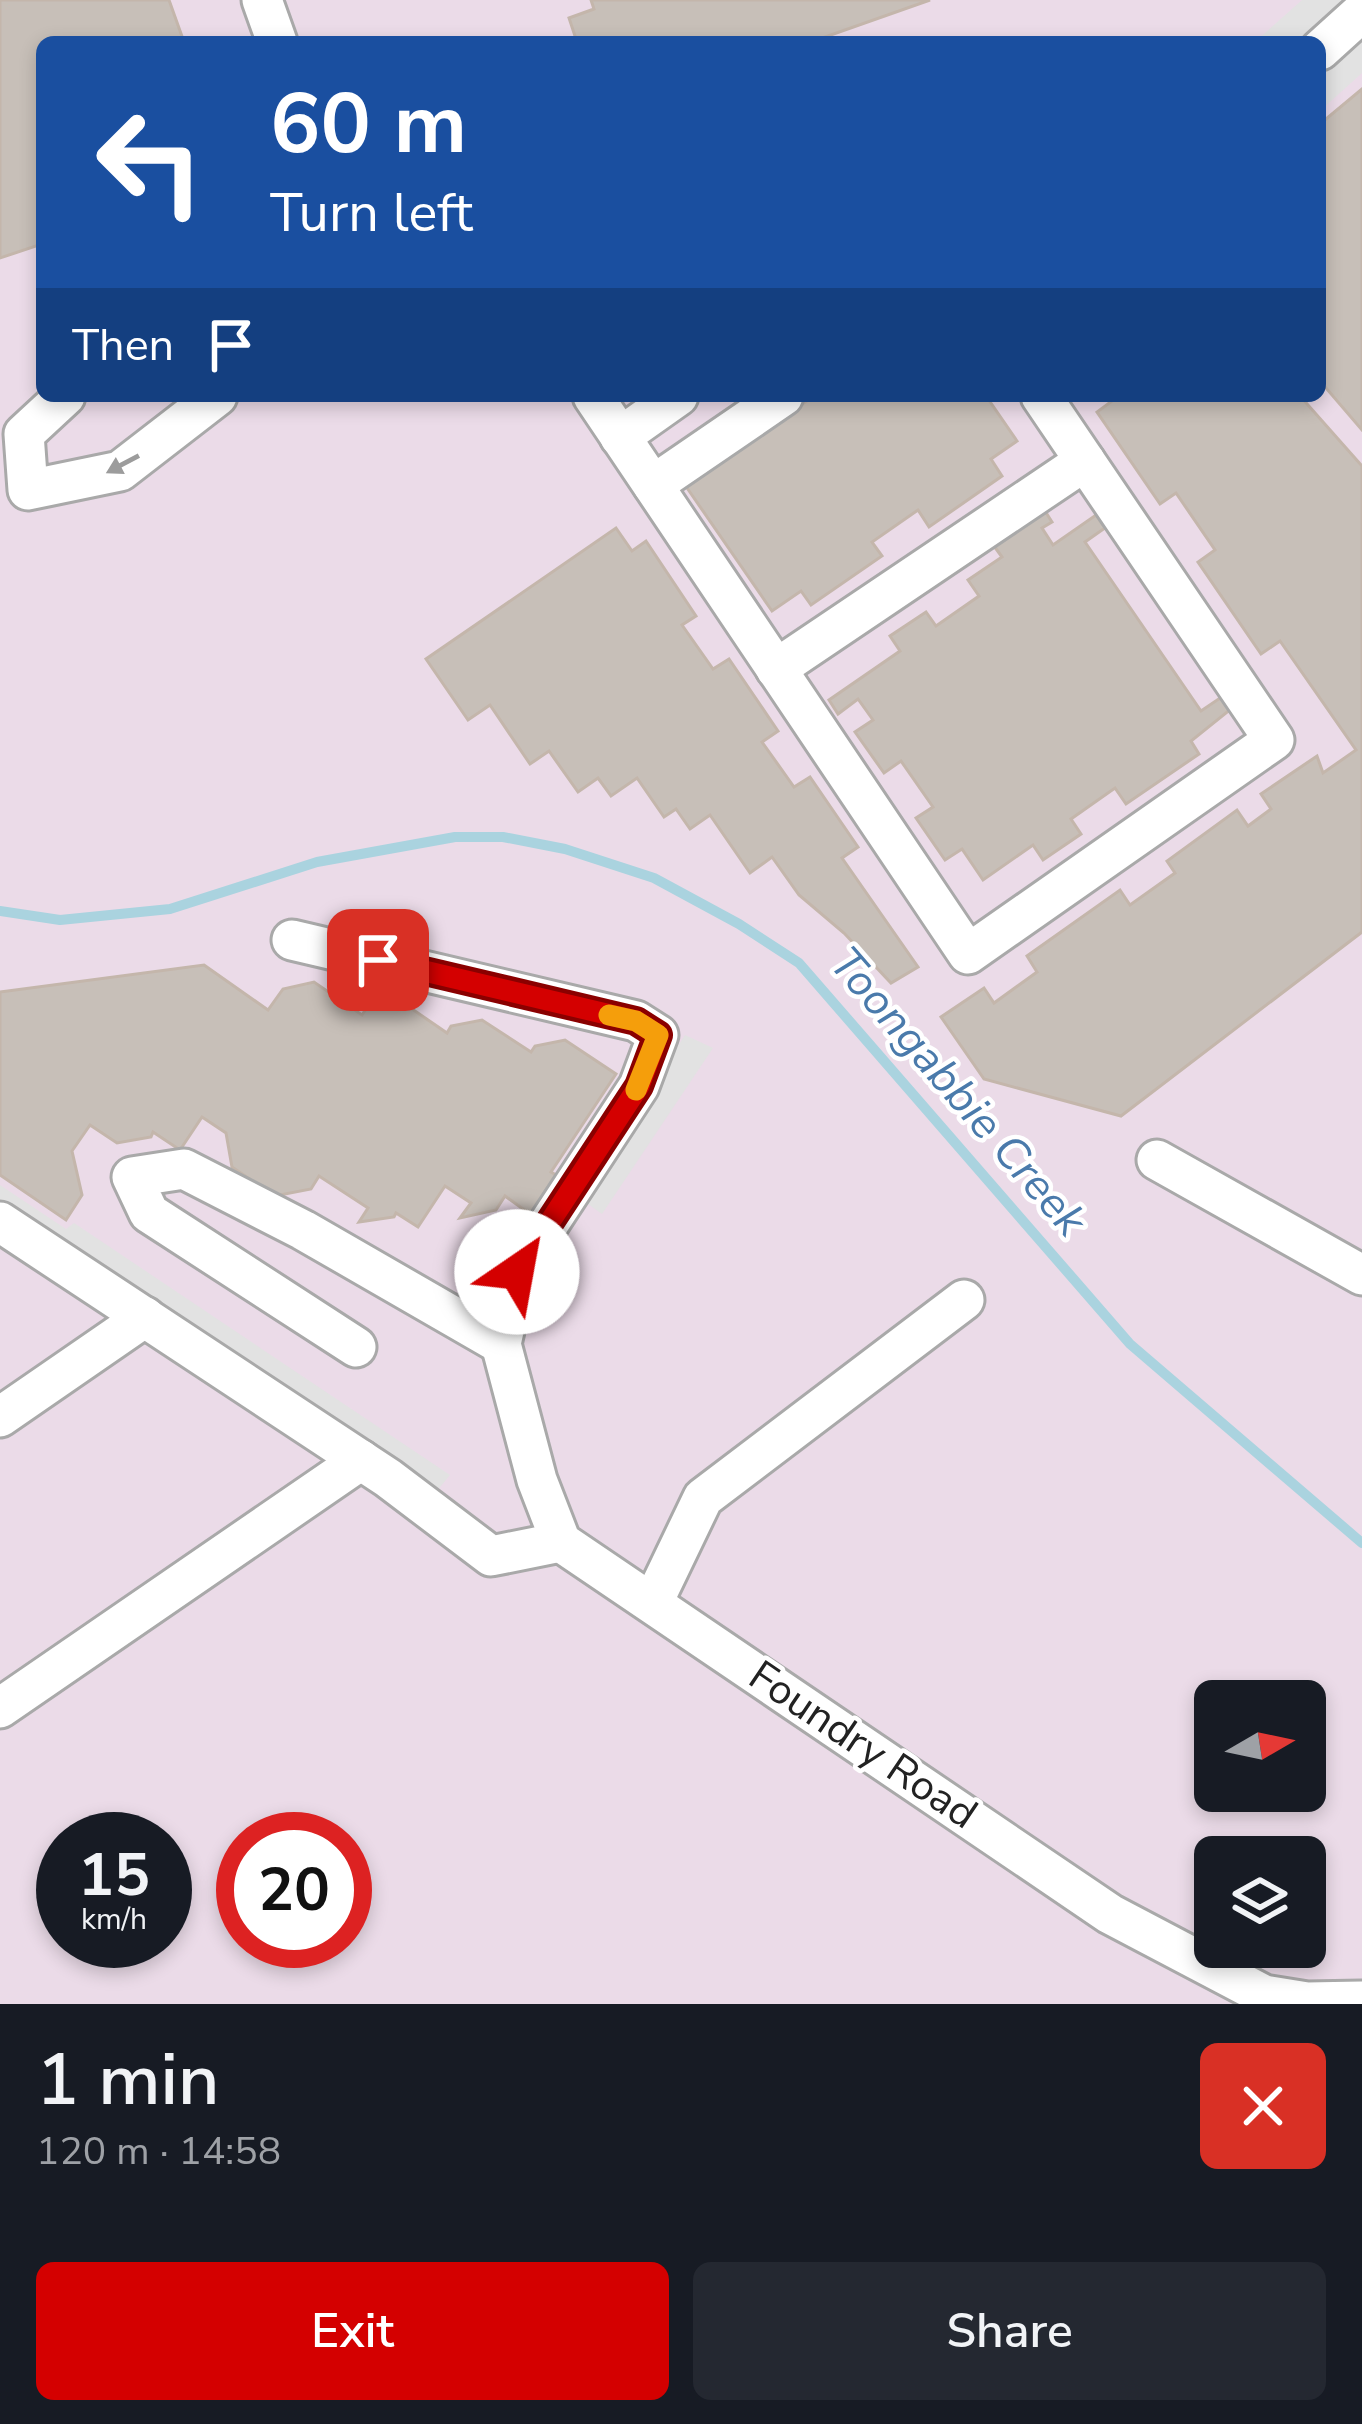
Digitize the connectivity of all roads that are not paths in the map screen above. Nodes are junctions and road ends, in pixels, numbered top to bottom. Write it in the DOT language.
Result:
graph roads {
  1 [pos="262,0"];
  2 [pos="1362,12"];
  3 [pos="276,36"];
  4 [pos="1326,45"];
  5 [pos="59,402"];
  6 [pos="210,402"];
  7 [pos="597,402"];
  8 [pos="670,402"];
  9 [pos="774,402"];
  10 [pos="1045,402"];
  11 [pos="620,437"];
  12 [pos="1085,461"];
  13 [pos="653,485"];
  14 [pos="14,500"];
  15 [pos="776,669"];
  16 [pos="292,940"];
  17 [pos="1157,1160"];
  18 [pos="0,1222"];
  19 [pos="1362,1275"];
  20 [pos="964,1300"];
  21 [pos="145,1317"];
  22 [pos="501,1344"];
  23 [pos="356,1348"];
  24 [pos="0,1418"];
  25 [pos="361,1460"];
  26 [pos="562,1542"];
  27 [pos="653,1602"];
  28 [pos="0,1708"];
  29 [pos="1264,2000"];
  30 [pos="1362,2001"];
  1 -- 3 [label="street"];
  2 -- 4 [label="street"];
  5 -- 14 [label="street"];
  6 -- 14 [label="street, one-way"];
  7 -- 11 [label="street"];
  8 -- 11 [label="street"];
  9 -- 13 [label="street"];
  10 -- 12 [label="street"];
  11 -- 13 [label="street"];
  12 -- 15 [label="street"];
  12 -- 15 [label="street"];
  13 -- 15 [label="street"];
  16 -- 22 [label="street"];
  17 -- 19 [label="street"];
  18 -- 21 [label="street"];
  20 -- 27 [label="street"];
  21 -- 24 [label="street"];
  21 -- 25 [label="street"];
  22 -- 23 [label="street"];
  22 -- 26 [label="street"];
  25 -- 26 [label="street"];
  25 -- 28 [label="street"];
  26 -- 27 [label="street, Foundry Road"];
  27 -- 29 [label="street, Foundry Road"];
  29 -- 30 [label="street, Foundry Road"];
}
